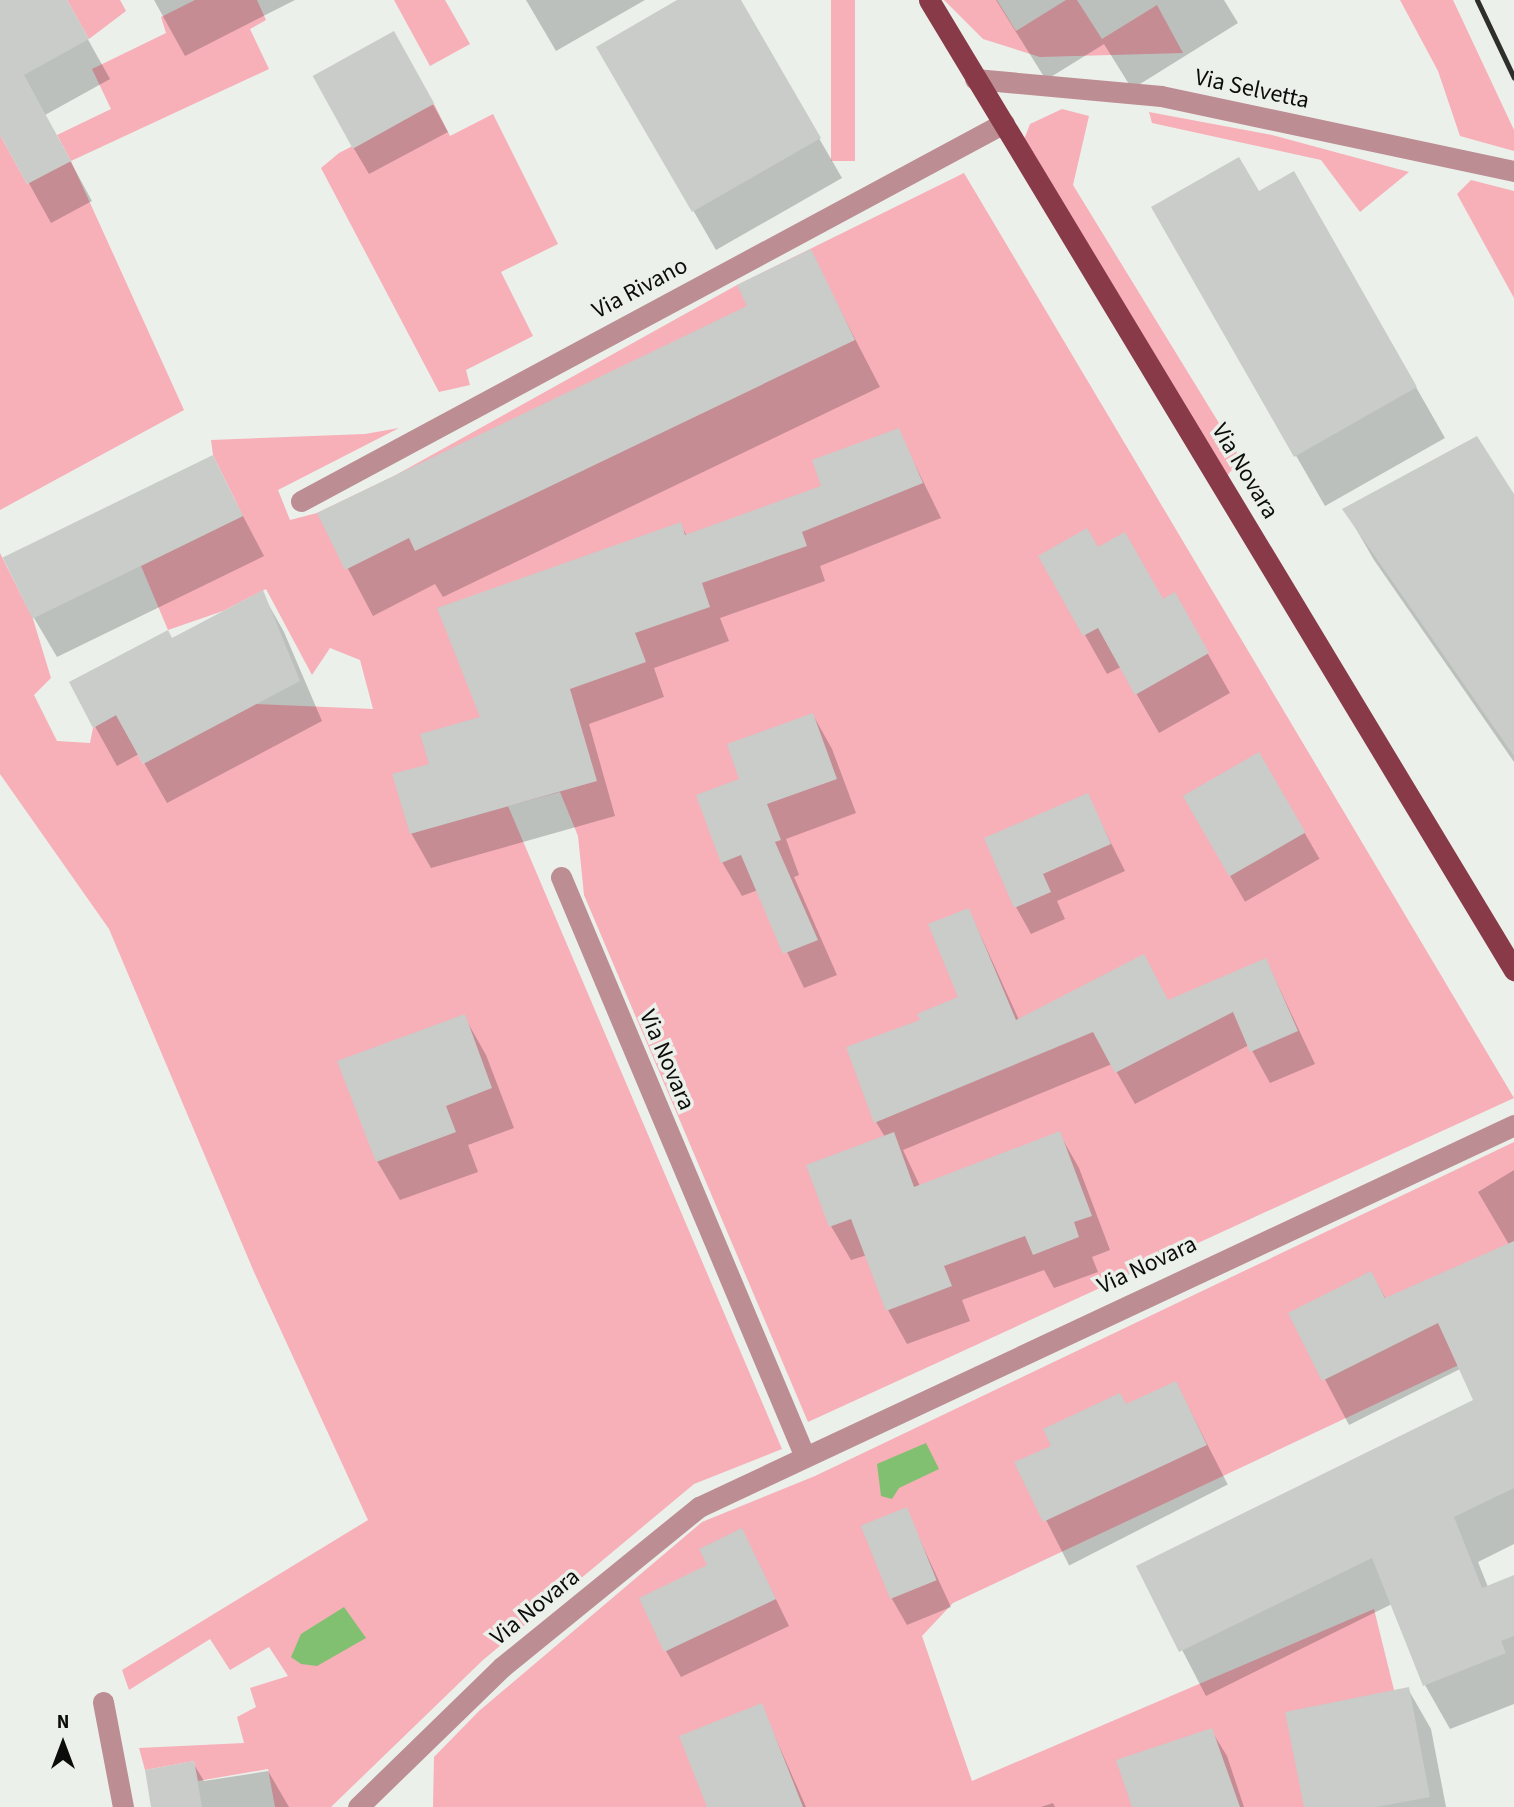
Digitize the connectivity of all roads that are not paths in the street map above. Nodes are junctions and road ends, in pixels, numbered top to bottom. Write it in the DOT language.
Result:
graph roads {
  1 [pos="929,0"];
  2 [pos="975,79"];
  3 [pos="1004,123"];
  4 [pos="1514,172"];
  5 [pos="301,500"];
  6 [pos="561,877"];
  7 [pos="1514,970"];
  8 [pos="1514,1125"];
  9 [pos="805,1457"];
  10 [pos="103,1702"];
  11 [pos="123,1807"];
  12 [pos="358,1807"];
  1 -- 2 [label="main road, Via Novara"];
  2 -- 3 [label="main road, Via Novara"];
  2 -- 4 [label="street, Via Selvetta"];
  3 -- 5 [label="street, Via Rivano"];
  3 -- 7 [label="main road, Via Novara"];
  6 -- 9 [label="street, Via Novara"];
  8 -- 9 [label="street, Via Novara"];
  9 -- 12 [label="street, Via Novara"];
  10 -- 11 [label="street"];
}
